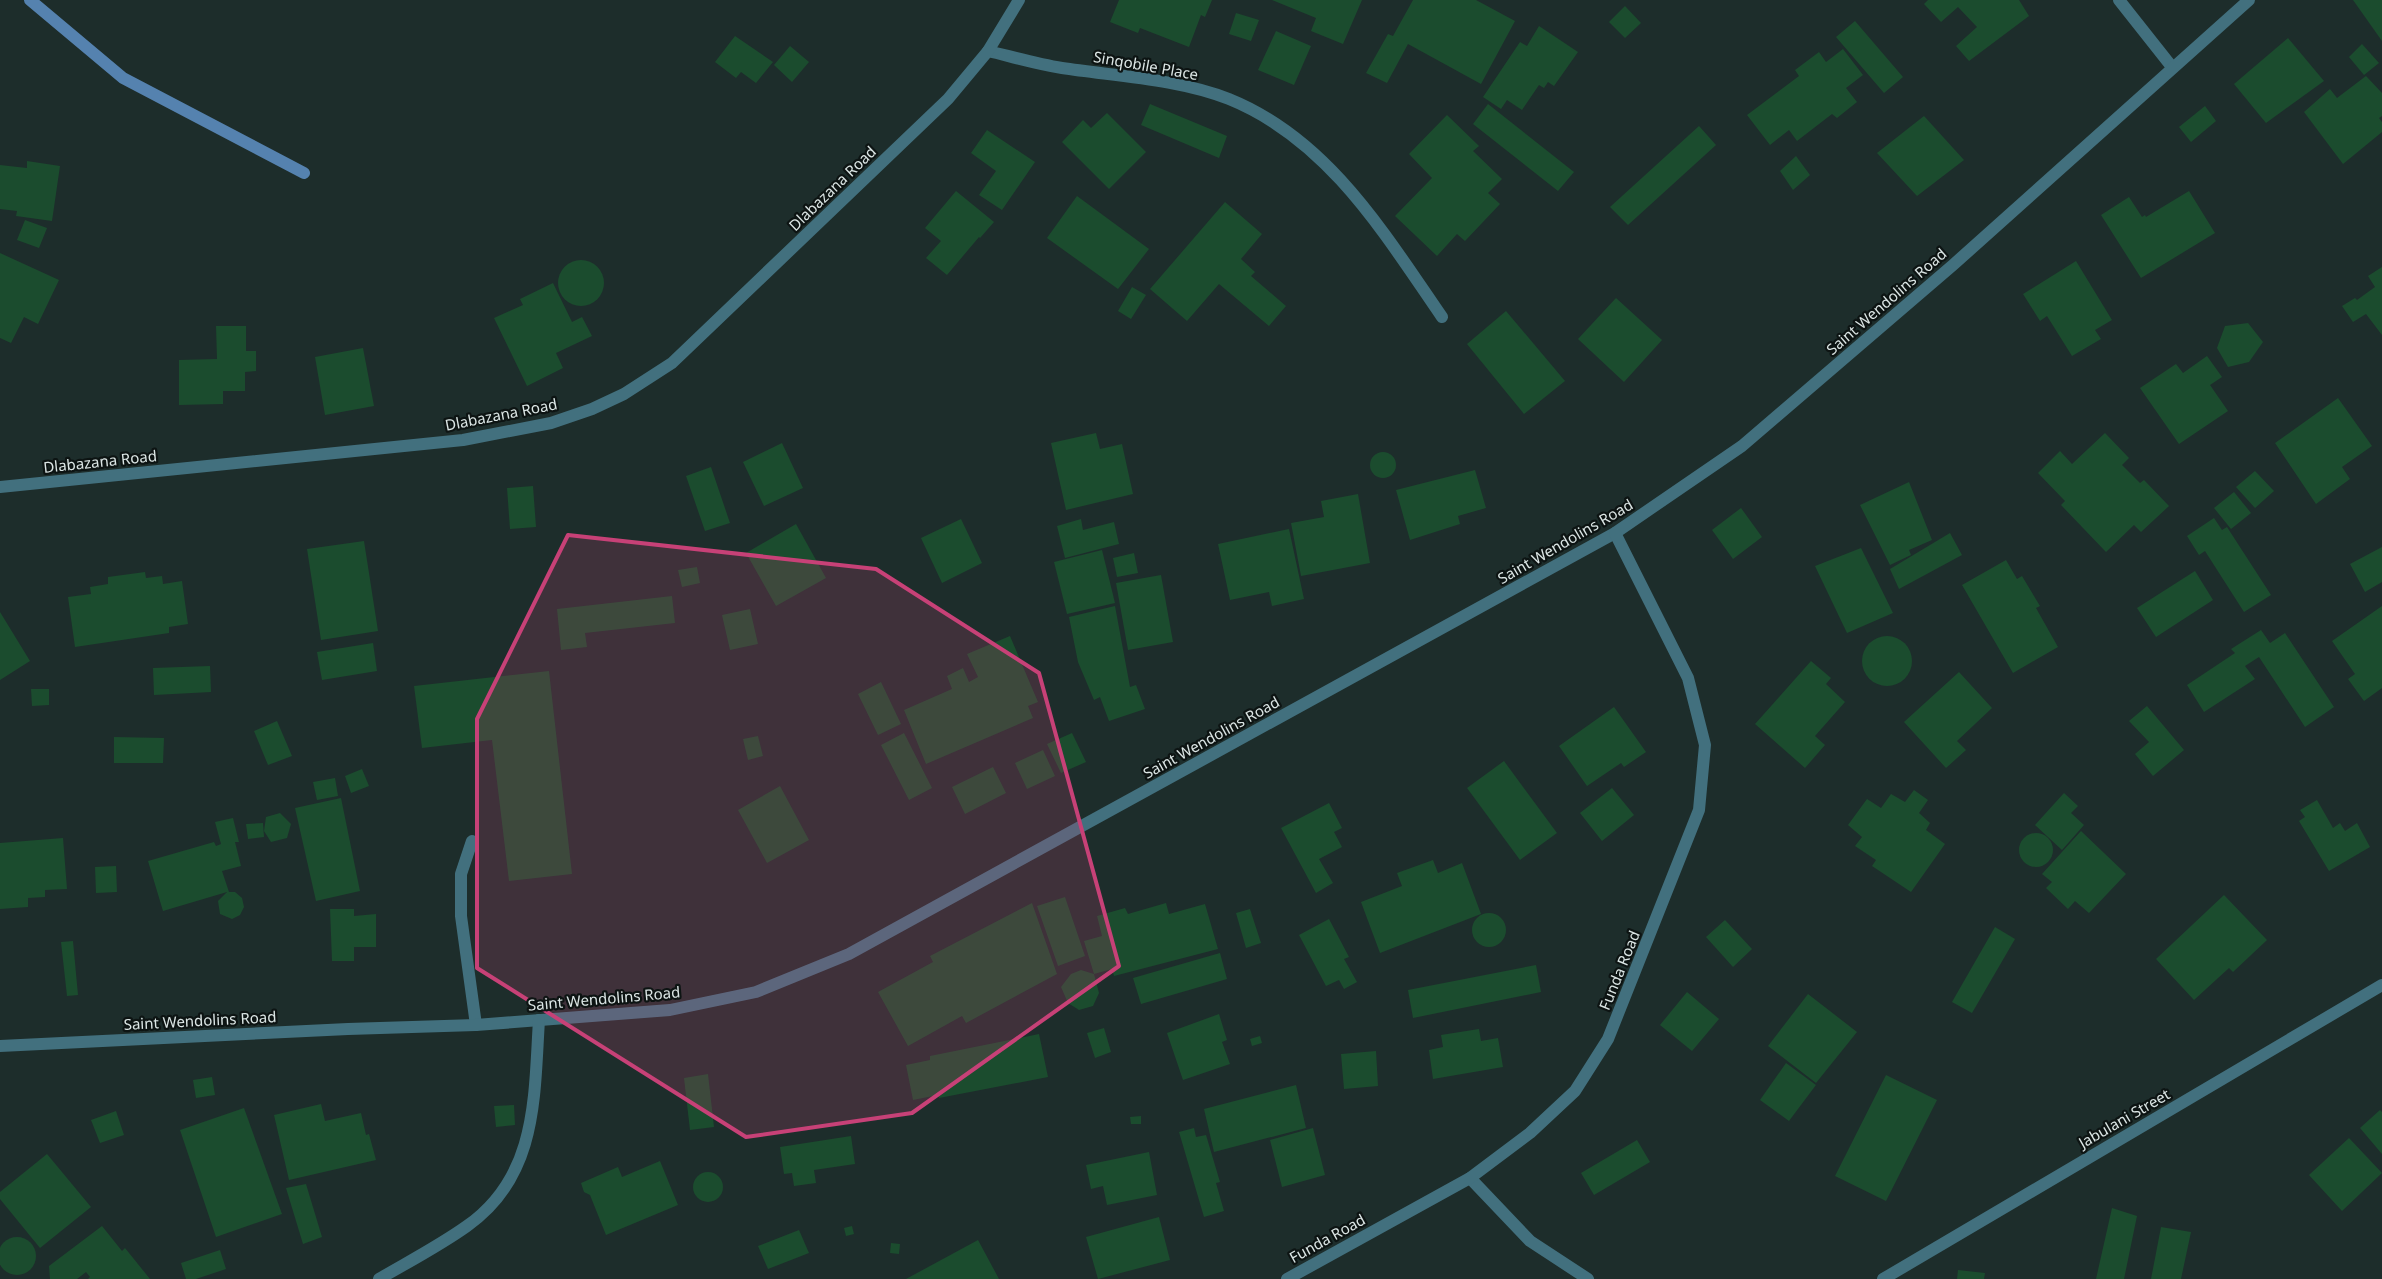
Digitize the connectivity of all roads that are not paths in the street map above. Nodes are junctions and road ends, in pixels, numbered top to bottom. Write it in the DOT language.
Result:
graph roads {
  1 [pos="1019,0"];
  2 [pos="2118,0"];
  3 [pos="2249,0"];
  4 [pos="988,51"];
  5 [pos="2172,67"];
  6 [pos="1442,317"];
  7 [pos="0,487"];
  8 [pos="1615,534"];
  9 [pos="472,841"];
  10 [pos="2382,985"];
  11 [pos="539,1020"];
  12 [pos="476,1025"];
  13 [pos="0,1046"];
  14 [pos="1470,1178"];
  15 [pos="379,1279"];
  16 [pos="1287,1279"];
  17 [pos="1588,1279"];
  18 [pos="1883,1279"];
  1 -- 4 [label="street, Dlabazana Road"];
  2 -- 5 [label="street"];
  3 -- 5 [label="street, Saint Wendolins Road"];
  4 -- 6 [label="street, Sinqobile Place"];
  4 -- 7 [label="street, Dlabazana Road"];
  5 -- 8 [label="street, Saint Wendolins Road"];
  8 -- 11 [label="street, Saint Wendolins Road"];
  8 -- 14 [label="street, Funda Road"];
  9 -- 12 [label="street"];
  10 -- 18 [label="street, Jabulani Street"];
  11 -- 12 [label="street, Saint Wendolins Road"];
  11 -- 15 [label="street"];
  12 -- 13 [label="street, Saint Wendolins Road"];
  14 -- 16 [label="street, Funda Road"];
  14 -- 17 [label="street"];
}
